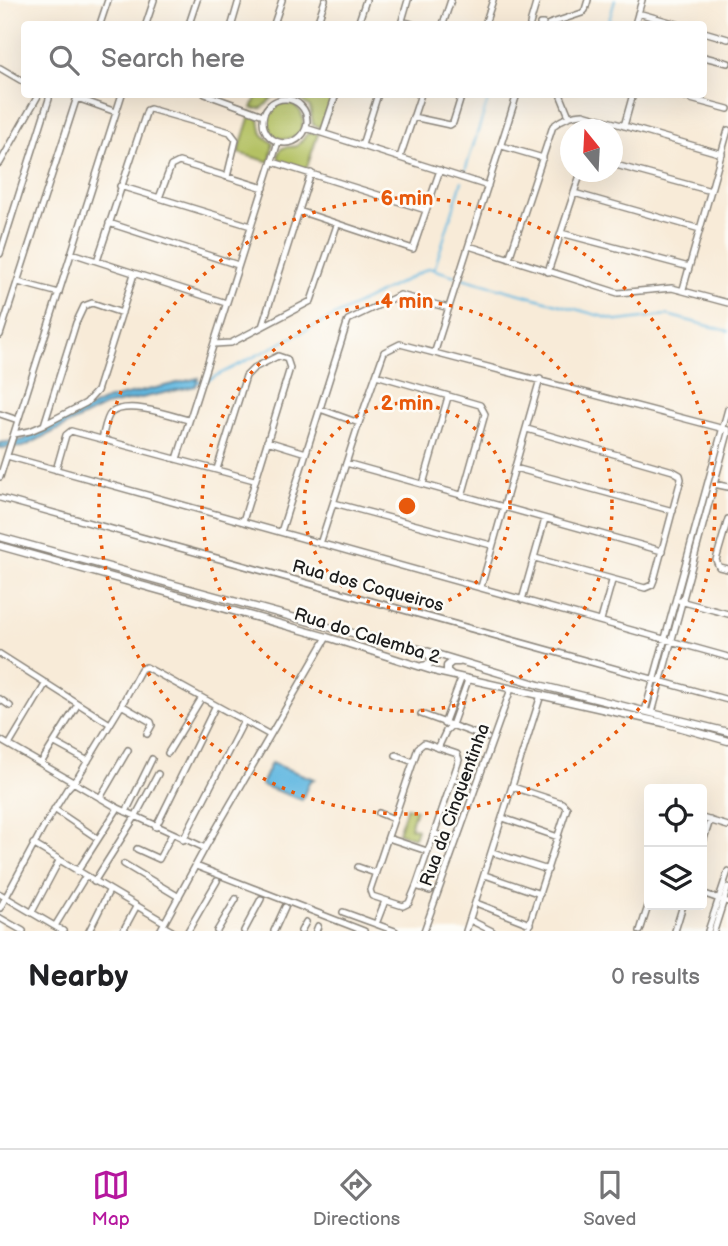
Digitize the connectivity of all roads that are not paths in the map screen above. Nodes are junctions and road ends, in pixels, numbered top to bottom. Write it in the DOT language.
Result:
graph roads {
  1 [pos="108,0"];
  2 [pos="153,0"];
  3 [pos="197,0"];
  4 [pos="239,0"];
  5 [pos="282,0"];
  6 [pos="325,0"];
  7 [pos="366,0"];
  8 [pos="408,0"];
  9 [pos="452,0"];
  10 [pos="493,0"];
  11 [pos="537,0"];
  12 [pos="588,0"];
  13 [pos="642,0"];
  14 [pos="638,13"];
  15 [pos="101,21"];
  16 [pos="147,21"];
  17 [pos="190,21"];
  18 [pos="233,21"];
  19 [pos="275,21"];
  20 [pos="318,21"];
  21 [pos="359,21"];
  22 [pos="402,21"];
  23 [pos="444,21"];
  24 [pos="486,21"];
  25 [pos="531,21"];
  26 [pos="558,21"];
  27 [pos="636,21"];
  28 [pos="666,21"];
  29 [pos="707,33"];
  30 [pos="728,39"];
  31 [pos="707,58"];
  32 [pos="728,63"];
  33 [pos="0,68"];
  34 [pos="21,80"];
  35 [pos="37,98"];
  36 [pos="49,98"];
  37 [pos="76,98"];
  38 [pos="82,98"];
  39 [pos="121,98"];
  40 [pos="216,98"];
  41 [pos="286,98"];
  42 [pos="294,98"];
  43 [pos="335,98"];
  44 [pos="377,98"];
  45 [pos="420,98"];
  46 [pos="460,98"];
  47 [pos="516,98"];
  48 [pos="562,98"];
  49 [pos="632,98"];
  50 [pos="686,98"];
  51 [pos="728,110"];
  52 [pos="117,112"];
  53 [pos="263,115"];
  54 [pos="569,116"];
  55 [pos="413,117"];
  56 [pos="597,118"];
  57 [pos="624,126"];
  58 [pos="306,128"];
  59 [pos="728,130"];
  60 [pos="323,133"];
  61 [pos="278,142"];
  62 [pos="362,145"];
  63 [pos="502,146"];
  64 [pos="722,154"];
  65 [pos="400,157"];
  66 [pos="543,158"];
  67 [pos="273,162"];
  68 [pos="0,163"];
  69 [pos="623,167"];
  70 [pos="440,170"];
  71 [pos="311,173"];
  72 [pos="227,177"];
  73 [pos="578,182"];
  74 [pos="120,186"];
  75 [pos="488,186"];
  76 [pos="264,188"];
  77 [pos="711,191"];
  78 [pos="574,193"];
  79 [pos="159,198"];
  80 [pos="426,210"];
  81 [pos="299,211"];
  82 [pos="109,223"];
  83 [pos="337,225"];
  84 [pos="251,226"];
  85 [pos="700,229"];
  86 [pos="561,233"];
  87 [pos="470,246"];
  88 [pos="72,253"];
  89 [pos="0,254"];
  90 [pos="509,259"];
  91 [pos="97,261"];
  92 [pos="238,265"];
  93 [pos="689,267"];
  94 [pos="548,272"];
  95 [pos="134,274"];
  96 [pos="18,282"];
  97 [pos="683,289"];
  98 [pos="59,293"];
  99 [pos="226,303"];
  100 [pos="728,303"];
  101 [pos="449,308"];
  102 [pos="122,313"];
  103 [pos="262,327"];
  104 [pos="0,335"];
  105 [pos="214,344"];
  106 [pos="435,351"];
  107 [pos="376,375"];
  108 [pos="540,379"];
  109 [pos="448,397"];
  110 [pos="320,409"];
  111 [pos="728,409"];
  112 [pos="0,414"];
  113 [pos="18,420"];
  114 [pos="188,420"];
  115 [pos="359,423"];
  116 [pos="44,425"];
  117 [pos="527,429"];
  118 [pos="726,430"];
  119 [pos="102,439"];
  120 [pos="12,440"];
  121 [pos="267,441"];
  122 [pos="306,453"];
  123 [pos="7,456"];
  124 [pos="177,458"];
  125 [pos="346,463"];
  126 [pos="515,468"];
  127 [pos="217,469"];
  128 [pos="56,470"];
  129 [pos="0,477"];
  130 [pos="254,480"];
  131 [pos="711,483"];
  132 [pos="423,484"];
  133 [pos="728,487"];
  134 [pos="462,496"];
  135 [pos="0,498"];
  136 [pos="334,503"];
  137 [pos="502,508"];
  138 [pos="673,512"];
  139 [pos="545,519"];
  140 [pos="728,519"];
  141 [pos="243,521"];
  142 [pos="281,532"];
  143 [pos="0,537"];
  144 [pos="320,544"];
  145 [pos="491,545"];
  146 [pos="0,546"];
  147 [pos="662,551"];
  148 [pos="535,558"];
  149 [pos="728,569"];
  150 [pos="612,581"];
  151 [pos="481,587"];
  152 [pos="522,600"];
  153 [pos="679,601"];
  154 [pos="728,614"];
  155 [pos="601,620"];
  156 [pos="327,637"];
  157 [pos="668,640"];
  158 [pos="423,650"];
  159 [pos="0,654"];
  160 [pos="728,657"];
  161 [pos="461,662"];
  162 [pos="417,666"];
  163 [pos="461,679"];
  164 [pos="657,680"];
  165 [pos="46,683"];
  166 [pos="512,689"];
  167 [pos="541,695"];
  168 [pos="0,699"];
  169 [pos="201,699"];
  170 [pos="728,700"];
  171 [pos="78,704"];
  172 [pos="10,706"];
  173 [pos="121,706"];
  174 [pos="215,707"];
  175 [pos="649,712"];
  176 [pos="421,714"];
  177 [pos="244,722"];
  178 [pos="444,723"];
  179 [pos="110,724"];
  180 [pos="452,725"];
  181 [pos="446,730"];
  182 [pos="728,732"];
  183 [pos="147,734"];
  184 [pos="270,735"];
  185 [pos="487,738"];
  186 [pos="0,740"];
  187 [pos="728,741"];
  188 [pos="55,743"];
  189 [pos="9,745"];
  190 [pos="438,748"];
  191 [pos="128,750"];
  192 [pos="169,752"];
  193 [pos="396,755"];
  194 [pos="152,759"];
  195 [pos="88,761"];
  196 [pos="413,762"];
  197 [pos="41,764"];
  198 [pos="158,774"];
  199 [pos="453,779"];
  200 [pos="72,783"];
  201 [pos="471,785"];
  202 [pos="513,787"];
  203 [pos="100,798"];
  204 [pos="118,808"];
  205 [pos="54,809"];
  206 [pos="126,812"];
  207 [pos="379,813"];
  208 [pos="135,817"];
  209 [pos="503,818"];
  210 [pos="394,819"];
  211 [pos="707,819"];
  212 [pos="710,820"];
  213 [pos="728,826"];
  214 [pos="156,827"];
  215 [pos="707,829"];
  216 [pos="434,833"];
  217 [pos="172,834"];
  218 [pos="558,837"];
  219 [pos="97,838"];
  220 [pos="388,838"];
  221 [pos="183,840"];
  222 [pos="451,840"];
  223 [pos="33,844"];
  224 [pos="205,848"];
  225 [pos="136,849"];
  226 [pos="427,851"];
  227 [pos="492,852"];
  228 [pos="59,861"];
  229 [pos="124,864"];
  230 [pos="196,866"];
  231 [pos="358,867"];
  232 [pos="548,870"];
  233 [pos="728,871"];
  234 [pos="77,872"];
  235 [pos="375,873"];
  236 [pos="485,875"];
  237 [pos="85,877"];
  238 [pos="217,881"];
  239 [pos="94,882"];
  240 [pos="416,886"];
  241 [pos="728,887"];
  242 [pos="109,891"];
  243 [pos="430,891"];
  244 [pos="540,894"];
  245 [pos="707,895"];
  246 [pos="3,896"];
  247 [pos="179,897"];
  248 [pos="236,899"];
  249 [pos="261,900"];
  250 [pos="724,900"];
  251 [pos="385,901"];
  252 [pos="476,903"];
  253 [pos="136,907"];
  254 [pos="285,907"];
  255 [pos="0,908"];
  256 [pos="647,910"];
  257 [pos="681,910"];
  258 [pos="32,912"];
  259 [pos="343,912"];
  260 [pos="0,918"];
  261 [pos="470,920"];
  262 [pos="306,922"];
  263 [pos="376,924"];
  264 [pos="530,924"];
  265 [pos="55,926"];
  266 [pos="162,926"];
  267 [pos="23,931"];
  268 [pos="63,931"];
  269 [pos="89,931"];
  270 [pos="123,931"];
  271 [pos="172,931"];
  272 [pos="188,931"];
  273 [pos="217,931"];
  274 [pos="244,931"];
  275 [pos="274,931"];
  276 [pos="301,931"];
  277 [pos="365,931"];
  278 [pos="395,931"];
  279 [pos="424,931"];
  280 [pos="466,931"];
  281 [pos="492,931"];
  282 [pos="527,931"];
  283 [pos="640,931"];
  284 [pos="675,931"];
  285 [pos="711,931"];
  1 -- 15 [label="street"];
  2 -- 16 [label="street"];
  3 -- 17 [label="street"];
  4 -- 18 [label="street"];
  5 -- 19 [label="street"];
  6 -- 20 [label="street"];
  7 -- 21 [label="street"];
  8 -- 22 [label="street"];
  9 -- 23 [label="street"];
  10 -- 24 [label="street"];
  11 -- 25 [label="street"];
  12 -- 26 [label="street"];
  13 -- 14 [label="street"];
  14 -- 27 [label="street"];
  14 -- 28 [label="street"];
  29 -- 30 [label="street"];
  31 -- 32 [label="street"];
  33 -- 34 [label="street"];
  35 -- 68 [label="street"];
  36 -- 89 [label="street"];
  37 -- 96 [label="street"];
  38 -- 52 [label="street"];
  39 -- 52 [label="street"];
  40 -- 53 [label="street"];
  41 -- 53 [label="street"];
  42 -- 58 [label="street"];
  43 -- 60 [label="street"];
  44 -- 62 [label="street"];
  45 -- 55 [label="street"];
  46 -- 55 [label="street"];
  47 -- 63 [label="street"];
  48 -- 54 [label="street"];
  49 -- 57 [label="street"];
  50 -- 51 [label="street"];
  52 -- 88 [label="street"];
  53 -- 61 [label="street"];
  54 -- 56 [label="street"];
  54 -- 66 [label="street"];
  55 -- 65 [label="street"];
  56 -- 57 [label="street"];
  57 -- 64 [label="street"];
  58 -- 60 [label="street"];
  58 -- 61 [label="street"];
  59 -- 64 [label="street"];
  60 -- 62 [label="street"];
  61 -- 67 [label="street"];
  62 -- 65 [label="street"];
  63 -- 66 [label="street"];
  63 -- 75 [label="street"];
  64 -- 77 [label="street"];
  65 -- 70 [label="street"];
  66 -- 90 [label="street"];
  67 -- 71 [label="street"];
  67 -- 76 [label="street"];
  69 -- 77 [label="street"];
  70 -- 75 [label="street"];
  70 -- 80 [label="street"];
  71 -- 80 [label="street"];
  71 -- 81 [label="street"];
  72 -- 74 [label="street"];
  72 -- 76 [label="street"];
  72 -- 79 [label="street"];
  73 -- 78 [label="street"];
  74 -- 79 [label="street"];
  74 -- 82 [label="street"];
  75 -- 87 [label="street"];
  76 -- 84 [label="street"];
  77 -- 85 [label="street"];
  78 -- 85 [label="street"];
  78 -- 86 [label="street"];
  79 -- 84 [label="street"];
  80 -- 83 [label="street"];
  81 -- 83 [label="street"];
  81 -- 103 [label="street"];
  82 -- 91 [label="street"];
  82 -- 92 [label="street"];
  83 -- 103 [label="street"];
  84 -- 92 [label="street"];
  85 -- 93 [label="street"];
  86 -- 93 [label="street"];
  86 -- 94 [label="street"];
  87 -- 90 [label="street"];
  87 -- 101 [label="street"];
  88 -- 91 [label="street"];
  88 -- 98 [label="street"];
  90 -- 94 [label="street"];
  91 -- 95 [label="street"];
  92 -- 99 [label="street"];
  93 -- 97 [label="street"];
  94 -- 97 [label="street"];
  95 -- 99 [label="street"];
  95 -- 102 [label="street"];
  96 -- 98 [label="street"];
  96 -- 104 [label="street"];
  97 -- 100 [label="street"];
  98 -- 113 [label="street"];
  99 -- 105 [label="street"];
  101 -- 106 [label="street"];
  101 -- 110 [label="street"];
  102 -- 116 [label="street"];
  102 -- 116 [label="street"];
  103 -- 105 [label="street"];
  105 -- 114 [label="street"];
  106 -- 107 [label="street"];
  106 -- 108 [label="street"];
  107 -- 109 [label="street"];
  107 -- 115 [label="street"];
  108 -- 117 [label="street"];
  108 -- 118 [label="street"];
  109 -- 132 [label="street"];
  109 -- 134 [label="street"];
  110 -- 115 [label="street"];
  110 -- 122 [label="street"];
  111 -- 118 [label="street"];
  112 -- 113 [label="street"];
  113 -- 120 [label="street"];
  114 -- 119 [label="street"];
  114 -- 124 [label="street"];
  115 -- 125 [label="street"];
  116 -- 120 [label="street"];
  117 -- 126 [label="street"];
  117 -- 138 [label="street"];
  118 -- 131 [label="street"];
  119 -- 124 [label="street"];
  119 -- 128 [label="street"];
  120 -- 123 [label="street"];
  121 -- 122 [label="street"];
  121 -- 127 [label="street"];
  121 -- 130 [label="street"];
  122 -- 142 [label="street"];
  123 -- 128 [label="street"];
  123 -- 129 [label="street"];
  124 -- 127 [label="street"];
  125 -- 132 [label="street"];
  125 -- 136 [label="street"];
  126 -- 137 [label="street"];
  126 -- 138 [label="street"];
  127 -- 130 [label="street"];
  128 -- 141 [label="street"];
  130 -- 141 [label="street"];
  131 -- 133 [label="street"];
  131 -- 153 [label="street"];
  132 -- 134 [label="street"];
  134 -- 137 [label="street"];
  135 -- 164 [label="street, Rua dos Coqueiros"];
  136 -- 144 [label="street"];
  136 -- 145 [label="street"];
  137 -- 139 [label="street"];
  137 -- 145 [label="street"];
  138 -- 147 [label="street"];
  139 -- 147 [label="street"];
  139 -- 148 [label="street"];
  140 -- 149 [label="street"];
  141 -- 142 [label="street"];
  142 -- 144 [label="street"];
  143 -- 158 [label="main road, Rua do Calemba 2"];
  144 -- 151 [label="street"];
  145 -- 151 [label="street"];
  146 -- 156 [label="main road, Rua do Calemba 2"];
  147 -- 150 [label="street"];
  148 -- 150 [label="street"];
  148 -- 152 [label="street"];
  150 -- 155 [label="street"];
  151 -- 152 [label="street"];
  152 -- 155 [label="street"];
  153 -- 154 [label="street"];
  153 -- 157 [label="street"];
  155 -- 157 [label="street"];
  156 -- 162 [label="main road, Rua do Calemba 2"];
  156 -- 184 [label="street"];
  157 -- 160 [label="street"];
  157 -- 164 [label="street"];
  158 -- 161 [label="main road, Rua do Calemba 2"];
  158 -- 162 [label="main road"];
  159 -- 165 [label="street"];
  161 -- 163 [label="main road"];
  161 -- 175 [label="main road, Rua do Calemba 2"];
  162 -- 163 [label="main road, Rua do Calemba 2"];
  163 -- 166 [label="main road, Rua do Calemba 2"];
  163 -- 178 [label="street"];
  163 -- 180 [label="street"];
  164 -- 170 [label="street, Rua dos Coqueiros"];
  164 -- 175 [label="street"];
  165 -- 171 [label="street"];
  165 -- 189 [label="street"];
  166 -- 167 [label="main road, Rua do Calemba 2"];
  166 -- 279 [label="street, Rua da Cinquentinha"];
  167 -- 187 [label="main road, Rua do Calemba 2"];
  167 -- 202 [label="street"];
  168 -- 172 [label="street"];
  169 -- 173 [label="street"];
  169 -- 174 [label="street"];
  169 -- 192 [label="street"];
  171 -- 179 [label="street"];
  171 -- 188 [label="street"];
  173 -- 179 [label="street"];
  173 -- 183 [label="street"];
  174 -- 177 [label="street"];
  174 -- 214 [label="street"];
  175 -- 182 [label="main road, Rua do Calemba 2"];
  176 -- 178 [label="street"];
  177 -- 184 [label="street"];
  177 -- 221 [label="street"];
  178 -- 180 [label="street"];
  178 -- 181 [label="street"];
  179 -- 195 [label="street"];
  180 -- 181 [label="street"];
  180 -- 185 [label="street"];
  181 -- 190 [label="street"];
  184 -- 224 [label="street"];
  186 -- 189 [label="street"];
  188 -- 195 [label="street"];
  188 -- 197 [label="street"];
  189 -- 197 [label="street"];
  190 -- 196 [label="street"];
  190 -- 199 [label="street"];
  191 -- 203 [label="street"];
  193 -- 196 [label="street"];
  194 -- 206 [label="street"];
  195 -- 200 [label="street"];
  196 -- 210 [label="street"];
  197 -- 200 [label="street"];
  198 -- 208 [label="street"];
  199 -- 201 [label="street"];
  199 -- 216 [label="street"];
  200 -- 203 [label="street"];
  200 -- 205 [label="street"];
  202 -- 209 [label="street"];
  202 -- 218 [label="street"];
  203 -- 204 [label="street"];
  204 -- 206 [label="street"];
  204 -- 219 [label="street"];
  205 -- 219 [label="street"];
  205 -- 223 [label="street"];
  206 -- 208 [label="street"];
  207 -- 210 [label="street"];
  208 -- 214 [label="street"];
  208 -- 239 [label="street"];
  209 -- 218 [label="street"];
  209 -- 227 [label="street"];
  210 -- 220 [label="street"];
  211 -- 212 [label="street"];
  212 -- 213 [label="street"];
  212 -- 215 [label="street"];
  214 -- 217 [label="street"];
  216 -- 222 [label="street"];
  216 -- 226 [label="street"];
  217 -- 221 [label="street"];
  217 -- 225 [label="street"];
  218 -- 232 [label="street"];
  219 -- 234 [label="street"];
  220 -- 226 [label="street"];
  220 -- 235 [label="street"];
  221 -- 224 [label="street"];
  223 -- 228 [label="street"];
  223 -- 246 [label="street"];
  224 -- 230 [label="street"];
  226 -- 240 [label="street"];
  227 -- 232 [label="street"];
  227 -- 236 [label="street"];
  228 -- 234 [label="street"];
  228 -- 258 [label="street"];
  229 -- 247 [label="street"];
  230 -- 247 [label="street"];
  230 -- 277 [label="street"];
  231 -- 235 [label="street"];
  232 -- 244 [label="street"];
  233 -- 250 [label="street"];
  234 -- 237 [label="street"];
  235 -- 251 [label="street"];
  236 -- 244 [label="street"];
  236 -- 252 [label="street"];
  237 -- 239 [label="street"];
  237 -- 265 [label="street"];
  238 -- 272 [label="street"];
  239 -- 242 [label="street"];
  240 -- 243 [label="street"];
  240 -- 251 [label="street"];
  241 -- 250 [label="street"];
  242 -- 253 [label="street"];
  242 -- 269 [label="street"];
  244 -- 264 [label="street"];
  245 -- 250 [label="street"];
  246 -- 255 [label="street"];
  246 -- 258 [label="street"];
  247 -- 266 [label="street"];
  248 -- 273 [label="street"];
  249 -- 274 [label="street"];
  250 -- 285 [label="street"];
  251 -- 263 [label="street"];
  252 -- 261 [label="street"];
  252 -- 264 [label="street"];
  253 -- 266 [label="street"];
  253 -- 270 [label="street"];
  254 -- 275 [label="street"];
  256 -- 283 [label="street"];
  257 -- 284 [label="street"];
  258 -- 265 [label="street"];
  259 -- 263 [label="street"];
  260 -- 267 [label="street"];
  261 -- 280 [label="street"];
  261 -- 281 [label="street"];
  262 -- 276 [label="street"];
  263 -- 278 [label="street"];
  264 -- 282 [label="street"];
  265 -- 268 [label="street"];
  266 -- 271 [label="street"];
}
